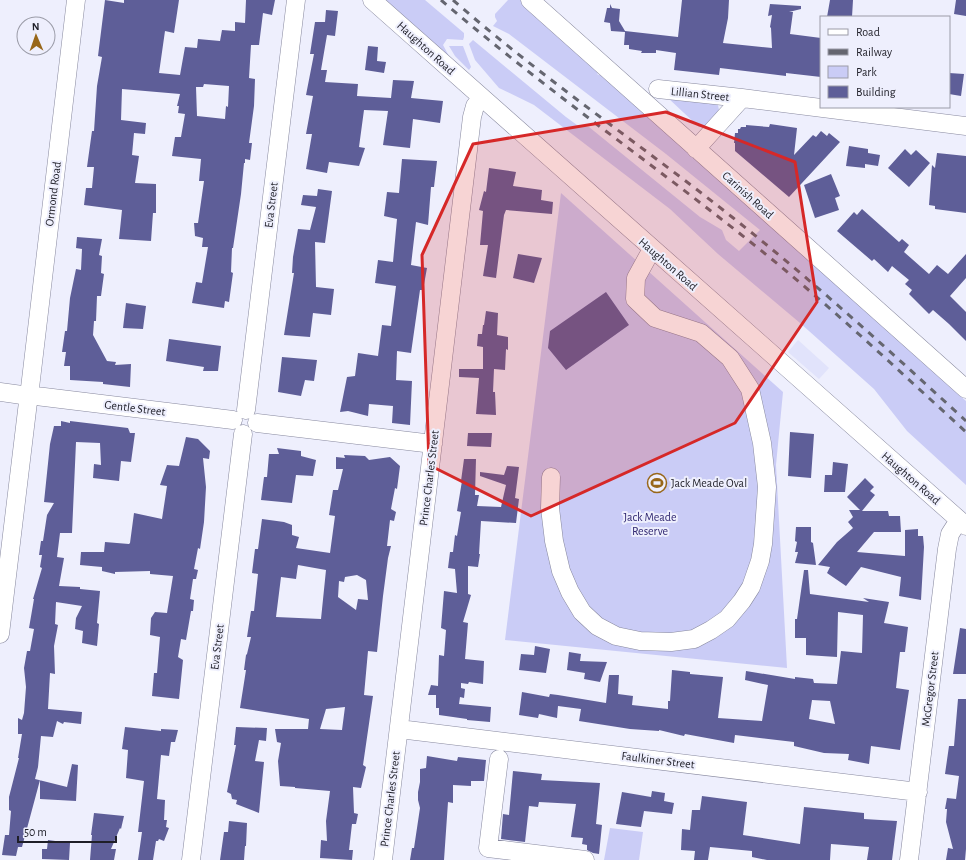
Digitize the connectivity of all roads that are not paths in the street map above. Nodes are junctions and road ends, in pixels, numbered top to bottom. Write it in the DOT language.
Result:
graph roads {
  1 [pos="76,0"];
  2 [pos="296,0"];
  3 [pos="372,0"];
  4 [pos="530,0"];
  5 [pos="658,89"];
  6 [pos="482,98"];
  7 [pos="742,98"];
  8 [pos="820,108"];
  9 [pos="822,108"];
  10 [pos="966,126"];
  11 [pos="696,149"];
  12 [pos="652,249"];
  13 [pos="966,389"];
  14 [pos="0,392"];
  15 [pos="29,395"];
  16 [pos="245,422"];
  17 [pos="433,444"];
  18 [pos="551,477"];
  19 [pos="963,523"];
  20 [pos="0,634"];
  21 [pos="399,729"];
  22 [pos="499,759"];
  23 [pos="918,792"];
  24 [pos="495,854"];
  25 [pos="191,860"];
  26 [pos="383,860"];
  27 [pos="585,860"];
  28 [pos="909,860"];
  1 -- 15 [label="street, Ormond Road"];
  2 -- 16 [label="street, Eva Street"];
  3 -- 6 [label="street, Haughton Road"];
  4 -- 11 [label="street, Carinish Road"];
  5 -- 7 [label="street, Lillian Street"];
  6 -- 12 [label="street, Haughton Road"];
  6 -- 17 [label="street, Prince Charles Street"];
  7 -- 8 [label="street, Lillian Street"];
  7 -- 11 [label="street, Lillian Street"];
  9 -- 10 [label="street, Lillian Street"];
  11 -- 13 [label="street, Carinish Road"];
  12 -- 18 [label="street"];
  12 -- 19 [label="street, Haughton Road"];
  14 -- 15 [label="street, Gentle Street"];
  15 -- 16 [label="street, Gentle Street"];
  15 -- 20 [label="street, Ormond Road"];
  16 -- 17 [label="street, Gentle Street"];
  16 -- 25 [label="street, Eva Street"];
  17 -- 21 [label="street, Prince Charles Street"];
  19 -- 23 [label="street, McGregor Street"];
  21 -- 23 [label="street, Faulkiner Street"];
  21 -- 26 [label="street, Prince Charles Street"];
  22 -- 24 [label="street"];
  23 -- 28 [label="street, McGregor Street"];
  24 -- 27 [label="street"];
}
